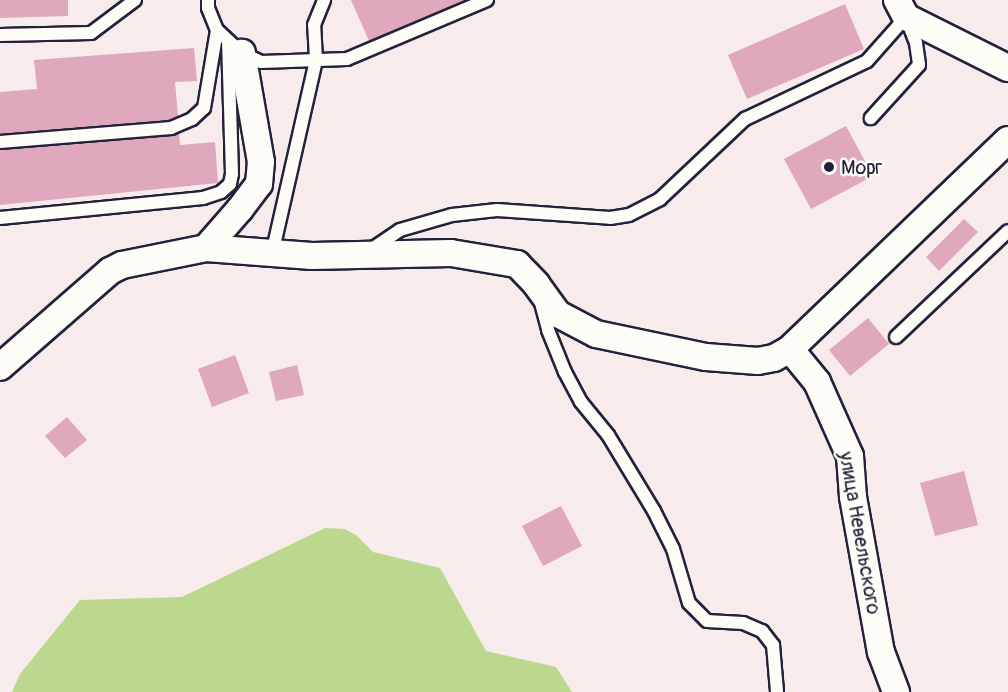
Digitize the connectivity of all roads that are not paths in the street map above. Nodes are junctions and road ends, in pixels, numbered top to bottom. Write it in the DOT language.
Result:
graph roads {
  1 [pos="135,0"];
  2 [pos="208,0"];
  3 [pos="324,0"];
  4 [pos="487,0"];
  5 [pos="901,8"];
  6 [pos="217,30"];
  7 [pos="0,35"];
  8 [pos="235,47"];
  9 [pos="316,60"];
  10 [pos="1008,68"];
  11 [pos="871,118"];
  12 [pos="1008,140"];
  13 [pos="0,142"];
  14 [pos="0,218"];
  15 [pos="1008,231"];
  16 [pos="206,248"];
  17 [pos="272,254"];
  18 [pos="363,255"];
  19 [pos="536,284"];
  20 [pos="896,337"];
  21 [pos="790,349"];
  22 [pos="0,368"];
  23 [pos="777,692"];
  24 [pos="896,692"];
  1 -- 7 [label="lane"];
  2 -- 6 [label="lane"];
  3 -- 9 [label="lane"];
  4 -- 9 [label="lane"];
  5 -- 10 [label="street"];
  5 -- 11 [label="lane"];
  5 -- 18 [label="lane"];
  6 -- 8 [label="lane"];
  6 -- 13 [label="lane"];
  8 -- 9 [label="lane"];
  8 -- 14 [label="lane"];
  8 -- 16 [label="street"];
  9 -- 17 [label="lane"];
  12 -- 21 [label="street"];
  15 -- 20 [label="lane"];
  16 -- 17 [label="street"];
  16 -- 22 [label="street"];
  17 -- 18 [label="street"];
  18 -- 19 [label="street"];
  19 -- 21 [label="street"];
  19 -- 23 [label="lane"];
  21 -- 24 [label="street, улица Невельского"];
}
